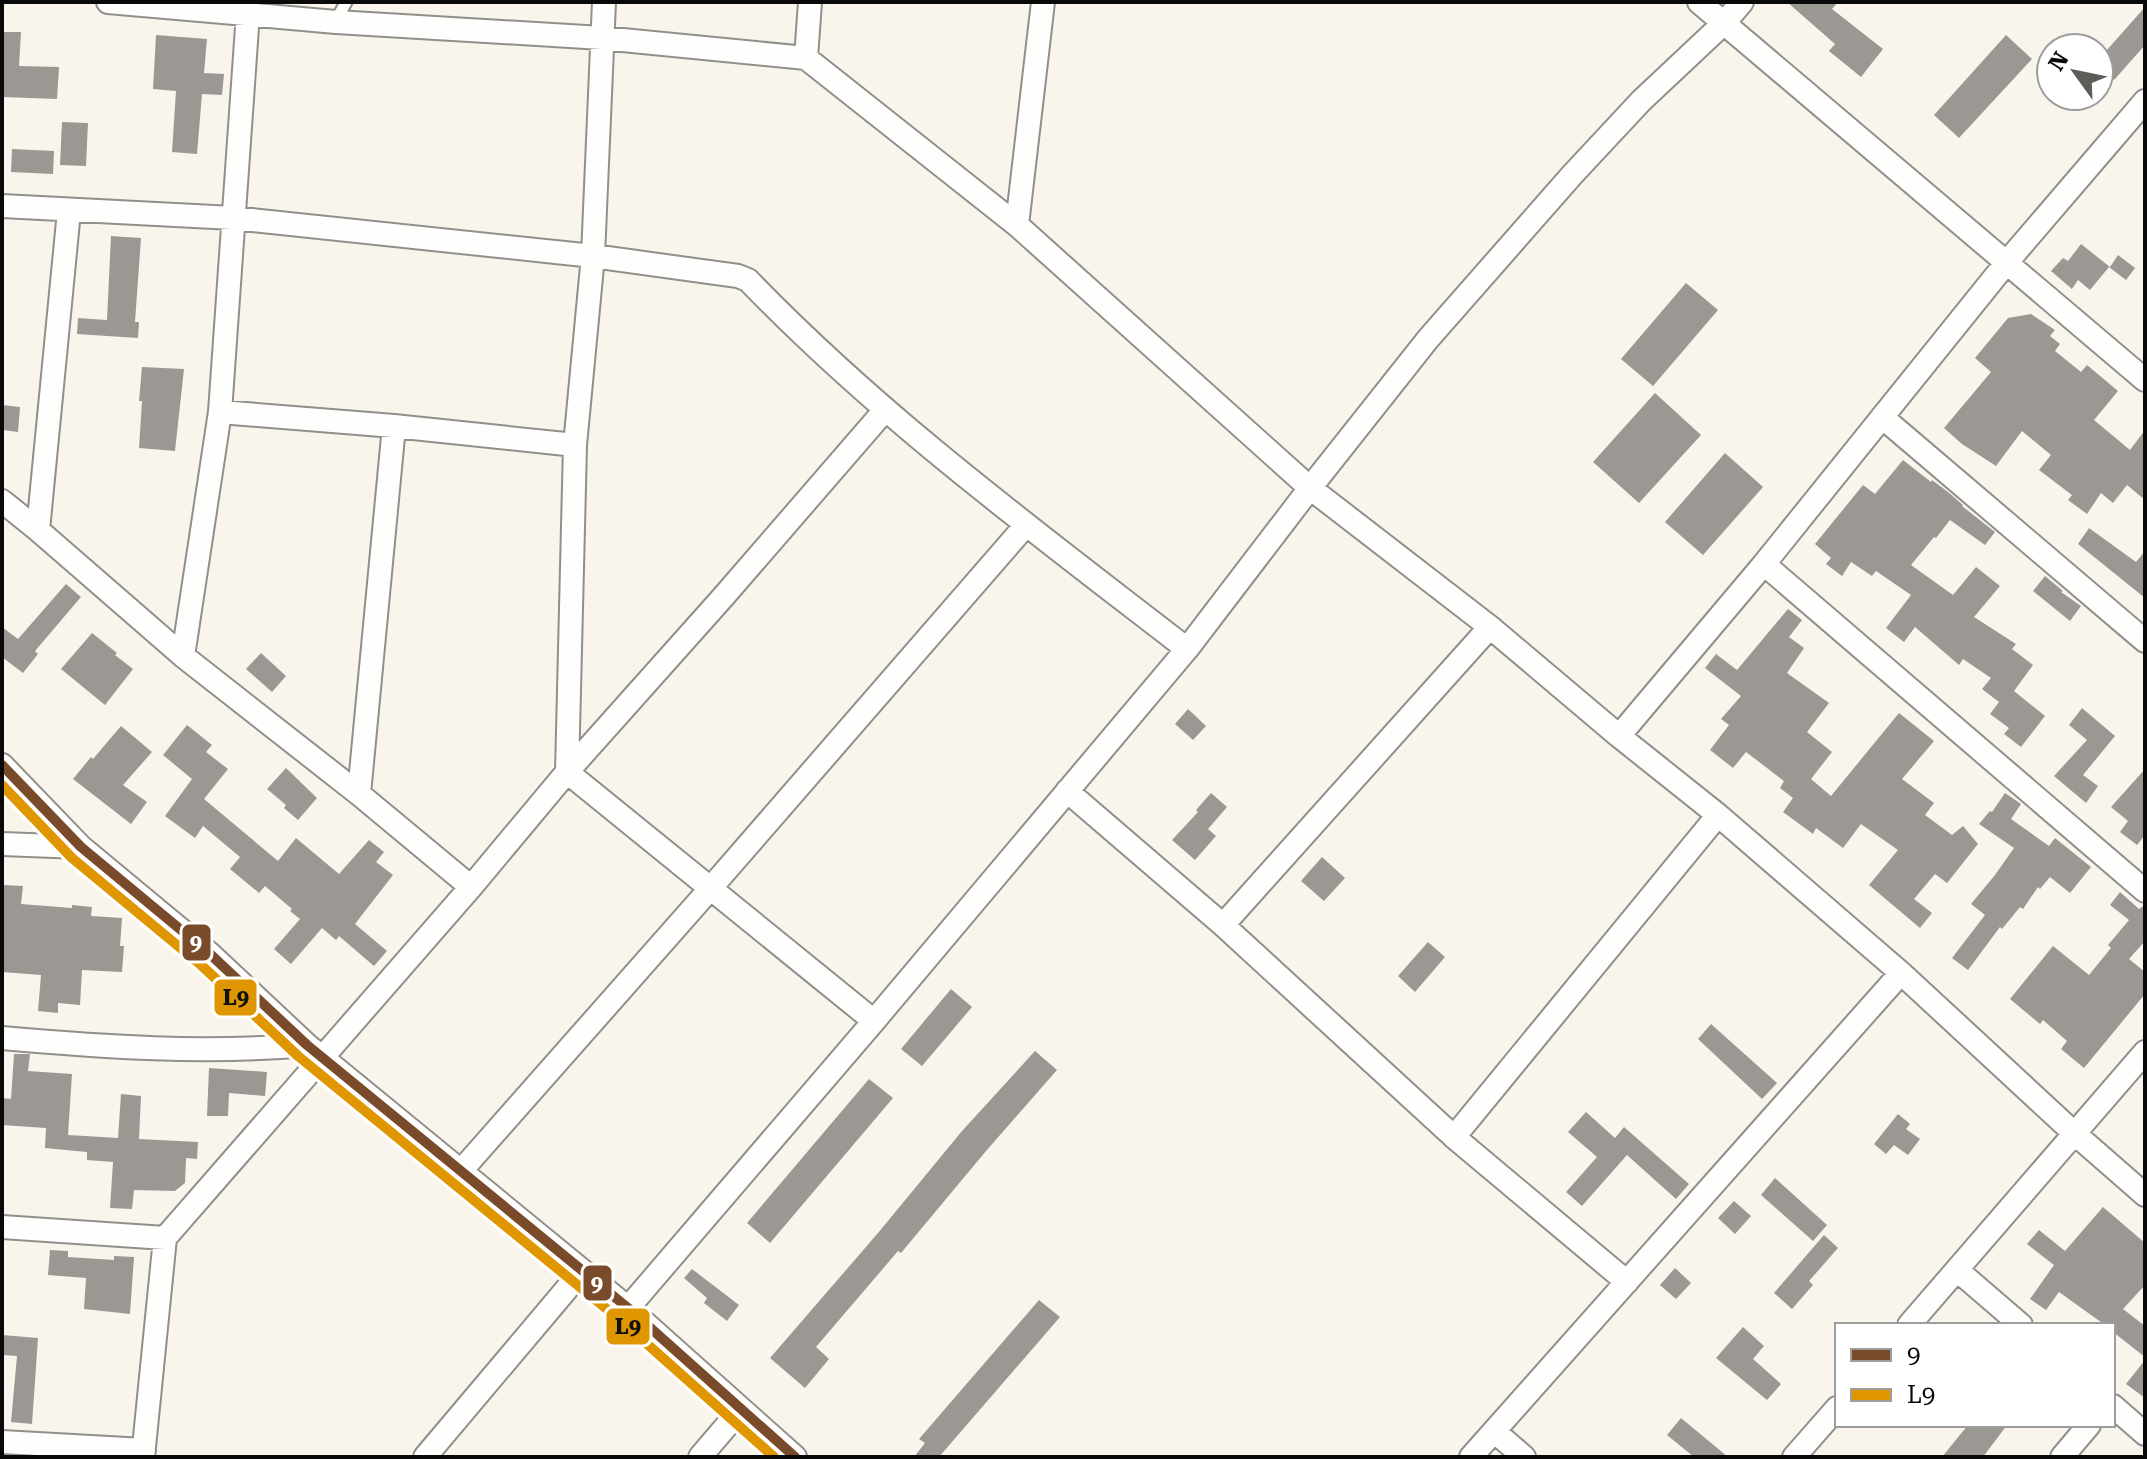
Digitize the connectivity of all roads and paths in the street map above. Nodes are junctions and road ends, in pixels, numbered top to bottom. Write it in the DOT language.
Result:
graph roads {
  1 [pos="108,2"];
  2 [pos="604,2"];
  3 [pos="810,2"];
  4 [pos="1043,2"];
  5 [pos="1699,2"];
  6 [pos="1742,2"];
  7 [pos="341,12"];
  8 [pos="248,13"];
  9 [pos="1724,23"];
  10 [pos="602,38"];
  11 [pos="806,58"];
  12 [pos="2145,101"];
  13 [pos="2,206"];
  14 [pos="69,211"];
  15 [pos="233,218"];
  16 [pos="1017,225"];
  17 [pos="593,256"];
  18 [pos="2007,262"];
  19 [pos="2145,380"];
  20 [pos="885,410"];
  21 [pos="220,412"];
  22 [pos="1882,417"];
  23 [pos="394,426"];
  24 [pos="575,445"];
  25 [pos="1310,488"];
  26 [pos="2,501"];
  27 [pos="1026,525"];
  28 [pos="38,530"];
  29 [pos="1764,564"];
  30 [pos="1490,627"];
  31 [pos="2145,641"];
  32 [pos="1187,649"];
  33 [pos="183,656"];
  34 [pos="1619,736"];
  35 [pos="2,765"];
  36 [pos="567,772"];
  37 [pos="1067,791"];
  38 [pos="359,794"];
  39 [pos="1718,815"];
  40 [pos="2,844"];
  41 [pos="81,847"];
  42 [pos="471,887"];
  43 [pos="709,890"];
  44 [pos="2145,891"];
  45 [pos="1223,925"];
  46 [pos="1901,973"];
  47 [pos="874,1021"];
  48 [pos="2,1038"];
  49 [pos="315,1052"];
  50 [pos="2145,1052"];
  51 [pos="2074,1133"];
  52 [pos="1454,1137"];
  53 [pos="460,1172"];
  54 [pos="2145,1195"];
  55 [pos="2,1227"];
  56 [pos="165,1238"];
  57 [pos="1957,1270"];
  58 [pos="581,1272"];
  59 [pos="1627,1282"];
  60 [pos="628,1308"];
  61 [pos="1911,1323"];
  62 [pos="2019,1323"];
  63 [pos="2115,1408"];
  64 [pos="741,1409"];
  65 [pos="1835,1410"];
  66 [pos="2087,1427"];
  67 [pos="1494,1431"];
  68 [pos="2145,1434"];
  69 [pos="2,1442"];
  70 [pos="144,1454"];
  71 [pos="425,1457"];
  72 [pos="700,1457"];
  73 [pos="795,1457"];
  74 [pos="1471,1457"];
  75 [pos="1524,1457"];
  76 [pos="1794,1457"];
  77 [pos="2062,1457"];
  1 -- 8 [label="street"];
  2 -- 10 [label="street"];
  3 -- 11 [label="street"];
  4 -- 16 [label="street"];
  5 -- 9 [label="street"];
  6 -- 9 [label="street"];
  7 -- 8 [label="street"];
  7 -- 10 [label="street"];
  8 -- 15 [label="street"];
  9 -- 18 [label="street"];
  9 -- 25 [label="street"];
  10 -- 11 [label="street"];
  10 -- 17 [label="street"];
  11 -- 16 [label="street"];
  12 -- 18 [label="street"];
  13 -- 14 [label="street"];
  14 -- 15 [label="street"];
  14 -- 28 [label="street"];
  15 -- 17 [label="street"];
  15 -- 21 [label="street"];
  16 -- 25 [label="street"];
  17 -- 20 [label="street"];
  17 -- 24 [label="street"];
  18 -- 19 [label="street"];
  18 -- 22 [label="street"];
  20 -- 27 [label="street"];
  20 -- 36 [label="street"];
  21 -- 23 [label="street"];
  21 -- 33 [label="street"];
  22 -- 29 [label="street"];
  22 -- 31 [label="street"];
  23 -- 24 [label="street"];
  23 -- 38 [label="street"];
  24 -- 36 [label="street"];
  25 -- 30 [label="street"];
  25 -- 32 [label="street"];
  26 -- 28 [label="street"];
  27 -- 32 [label="street"];
  27 -- 43 [label="street"];
  28 -- 33 [label="street"];
  29 -- 34 [label="street"];
  29 -- 44 [label="street"];
  30 -- 34 [label="street"];
  30 -- 45 [label="street"];
  32 -- 37 [label="street"];
  33 -- 38 [label="street"];
  34 -- 39 [label="street"];
  35 -- 41 [label="street"];
  36 -- 42 [label="street"];
  36 -- 43 [label="street"];
  37 -- 45 [label="street"];
  37 -- 47 [label="street"];
  38 -- 42 [label="street"];
  39 -- 46 [label="street"];
  39 -- 52 [label="street"];
  40 -- 41 [label="street"];
  41 -- 49 [label="street"];
  42 -- 49 [label="street"];
  43 -- 47 [label="street"];
  43 -- 53 [label="street"];
  45 -- 52 [label="street"];
  46 -- 51 [label="street"];
  46 -- 59 [label="street"];
  47 -- 60 [label="street"];
  48 -- 49 [label="street"];
  49 -- 53 [label="street"];
  49 -- 56 [label="street"];
  50 -- 51 [label="street"];
  51 -- 54 [label="street"];
  51 -- 57 [label="street"];
  52 -- 59 [label="street"];
  53 -- 58 [label="street"];
  55 -- 56 [label="street"];
  56 -- 70 [label="street"];
  57 -- 61 [label="street"];
  57 -- 62 [label="street"];
  58 -- 60 [label="street"];
  58 -- 71 [label="street"];
  59 -- 67 [label="street"];
  60 -- 64 [label="street"];
  63 -- 68 [label="street"];
  64 -- 72 [label="street"];
  64 -- 73 [label="street"];
  65 -- 76 [label="street"];
  66 -- 77 [label="street"];
  67 -- 74 [label="street"];
  67 -- 75 [label="street"];
  69 -- 70 [label="street"];
}
